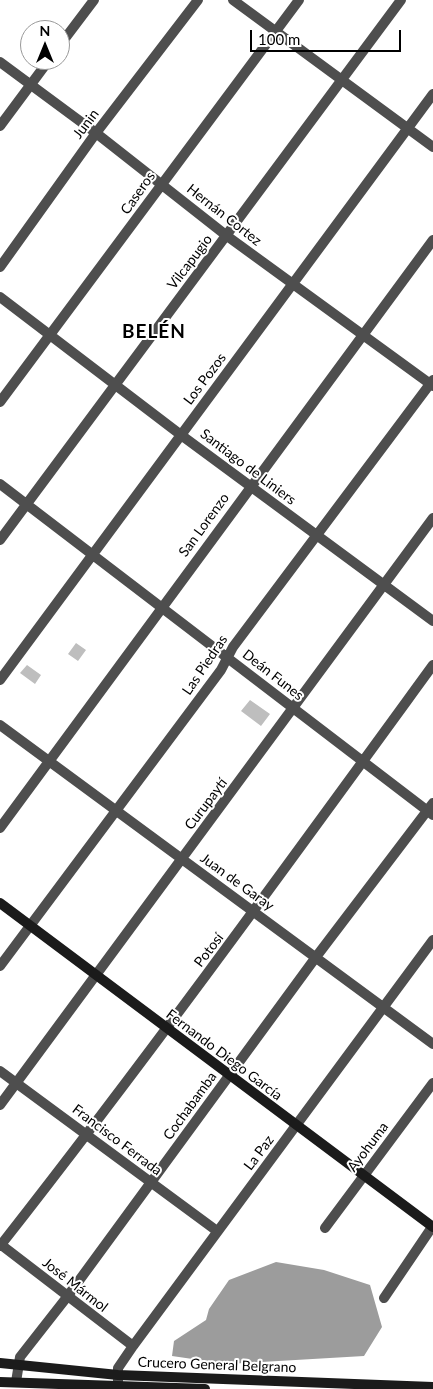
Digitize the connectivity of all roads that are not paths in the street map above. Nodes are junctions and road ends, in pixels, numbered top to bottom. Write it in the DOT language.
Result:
graph roads {
  1 [pos="94,0"];
  2 [pos="198,0"];
  3 [pos="233,0"];
  4 [pos="299,0"];
  5 [pos="401,0"];
  6 [pos="276,31"];
  7 [pos="70,32"];
  8 [pos="0,62"];
  9 [pos="42,70"];
  10 [pos="343,79"];
  11 [pos="31,85"];
  12 [pos="433,94"];
  13 [pos="0,126"];
  14 [pos="408,128"];
  15 [pos="96,133"];
  16 [pos="433,148"];
  17 [pos="162,184"];
  18 [pos="227,236"];
  19 [pos="433,240"];
  20 [pos="0,267"];
  21 [pos="293,284"];
  22 [pos="0,297"];
  23 [pos="49,335"];
  24 [pos="363,336"];
  25 [pos="432,383"];
  26 [pos="116,386"];
  27 [pos="0,402"];
  28 [pos="181,435"];
  29 [pos="0,484"];
  30 [pos="250,485"];
  31 [pos="26,504"];
  32 [pos="433,518"];
  33 [pos="316,535"];
  34 [pos="0,540"];
  35 [pos="93,554"];
  36 [pos="383,585"];
  37 [pos="161,607"];
  38 [pos="433,621"];
  39 [pos="228,658"];
  40 [pos="433,665"];
  41 [pos="0,680"];
  42 [pos="294,708"];
  43 [pos="0,725"];
  44 [pos="50,760"];
  45 [pos="362,762"];
  46 [pos="116,809"];
  47 [pos="431,810"];
  48 [pos="0,828"];
  49 [pos="182,858"];
  50 [pos="0,903"];
  51 [pos="254,911"];
  52 [pos="31,925"];
  53 [pos="433,940"];
  54 [pos="316,957"];
  55 [pos="0,966"];
  56 [pos="96,975"];
  57 [pos="384,1006"];
  58 [pos="167,1029"];
  59 [pos="433,1044"];
  60 [pos="0,1071"];
  61 [pos="229,1076"];
  62 [pos="433,1082"];
  63 [pos="16,1083"];
  64 [pos="0,1106"];
  65 [pos="296,1126"];
  66 [pos="87,1135"];
  67 [pos="364,1176"];
  68 [pos="151,1182"];
  69 [pos="433,1227"];
  70 [pos="325,1228"];
  71 [pos="217,1231"];
  72 [pos="0,1245"];
  73 [pos="67,1297"];
  74 [pos="384,1298"];
  75 [pos="133,1346"];
  76 [pos="0,1363"];
  77 [pos="18,1364"];
  78 [pos="118,1380"];
  79 [pos="0,1382"];
  80 [pos="16,1382"];
  81 [pos="432,1386"];
  82 [pos="205,1389"];
  1 -- 7 [label="street"];
  2 -- 15 [label="street, Junin"];
  3 -- 6 [label="street"];
  4 -- 6 [label="street, Caseros"];
  5 -- 10 [label="street, Vilcapugio"];
  6 -- 10 [label="street"];
  6 -- 17 [label="street, Caseros"];
  8 -- 11 [label="street, Hernán Cortez"];
  9 -- 11 [label="street"];
  10 -- 14 [label="street"];
  10 -- 18 [label="street, Vilcapugio"];
  11 -- 13 [label="street"];
  11 -- 15 [label="street, Hernán Cortez"];
  12 -- 14 [label="street, Los Pozos"];
  14 -- 16 [label="street"];
  14 -- 21 [label="street, Los Pozos"];
  15 -- 17 [label="street, Hernán Cortez"];
  15 -- 20 [label="street, Junin"];
  17 -- 18 [label="street, Hernán Cortez"];
  17 -- 23 [label="street, Caseros"];
  18 -- 21 [label="street, Hernán Cortez"];
  18 -- 26 [label="street, Vilcapugio"];
  19 -- 24 [label="street, San Lorenzo"];
  21 -- 24 [label="street, Hernán Cortez"];
  21 -- 28 [label="street, Los Pozos"];
  22 -- 23 [label="street, Santiago de Liniers"];
  23 -- 26 [label="street, Santiago de Liniers"];
  23 -- 27 [label="street, Caseros"];
  24 -- 25 [label="street, Hernán Cortez"];
  24 -- 30 [label="street, San Lorenzo"];
  25 -- 33 [label="street, Las Piedras"];
  26 -- 28 [label="street, Santiago de Liniers"];
  26 -- 31 [label="street, Vilcapugio"];
  28 -- 30 [label="street, Santiago de Liniers"];
  28 -- 35 [label="street, Los Pozos"];
  29 -- 31 [label="street, Deán Funes"];
  30 -- 33 [label="street, Santiago de Liniers"];
  30 -- 37 [label="street, San Lorenzo"];
  31 -- 34 [label="street, Vilcapugio"];
  31 -- 35 [label="street, Deán Funes"];
  32 -- 36 [label="street, Curupaytí"];
  33 -- 36 [label="street, Santiago de Liniers"];
  33 -- 39 [label="street, Las Piedras"];
  35 -- 37 [label="street, Deán Funes"];
  35 -- 41 [label="street, Los Pozos"];
  36 -- 38 [label="street, Santiago de Liniers"];
  36 -- 42 [label="street, Curupaytí"];
  37 -- 39 [label="street, Deán Funes"];
  37 -- 44 [label="street, San Lorenzo"];
  39 -- 42 [label="street, Deán Funes"];
  39 -- 46 [label="street, Las Piedras"];
  40 -- 45 [label="street, Potosí"];
  42 -- 45 [label="street, Deán Funes"];
  42 -- 49 [label="street, Curupaytí"];
  43 -- 44 [label="street, Juan de Garay"];
  44 -- 46 [label="street, Juan de Garay"];
  44 -- 48 [label="street, San Lorenzo"];
  45 -- 47 [label="street, Deán Funes"];
  45 -- 51 [label="street, Potosí"];
  46 -- 49 [label="street, Juan de Garay"];
  46 -- 52 [label="street, Las Piedras"];
  47 -- 54 [label="street, Cochabamba"];
  49 -- 51 [label="street, Juan de Garay"];
  49 -- 56 [label="street, Curupaytí"];
  50 -- 52 [label="main road, Fernando Diego García"];
  51 -- 54 [label="street, Juan de Garay"];
  51 -- 58 [label="street, Potosí"];
  52 -- 55 [label="street, Las Piedras"];
  52 -- 56 [label="main road, Fernando Diego García"];
  53 -- 57 [label="street, La Paz"];
  54 -- 57 [label="street, Juan de Garay"];
  54 -- 61 [label="street, Cochabamba"];
  56 -- 58 [label="main road, Fernando Diego García"];
  56 -- 63 [label="street, Curupaytí"];
  57 -- 59 [label="street, Juan de Garay"];
  57 -- 65 [label="street, La Paz"];
  58 -- 61 [label="main road, Fernando Diego García"];
  58 -- 66 [label="street, Potosí"];
  60 -- 63 [label="street, Francisco Ferrada"];
  61 -- 65 [label="main road, Fernando Diego García"];
  61 -- 68 [label="street, Cochabamba"];
  62 -- 67 [label="street, Ayohuma"];
  63 -- 64 [label="street, Curupaytí"];
  63 -- 66 [label="street, Francisco Ferrada"];
  65 -- 67 [label="main road, Fernando Diego García"];
  65 -- 71 [label="street, La Paz"];
  66 -- 68 [label="street, Francisco Ferrada"];
  66 -- 72 [label="street, Potosí"];
  67 -- 69 [label="main road, Fernando Diego García"];
  67 -- 70 [label="street, Ayohuma"];
  68 -- 71 [label="street, Francisco Ferrada"];
  68 -- 73 [label="street, Cochabamba"];
  69 -- 74 [label="street"];
  71 -- 75 [label="street, La Paz"];
  72 -- 73 [label="street, José Mármol"];
  73 -- 75 [label="street, José Mármol"];
  73 -- 77 [label="street, Cochabamba"];
  75 -- 78 [label="street, La Paz"];
  76 -- 77 [label="main road, Crucero General Belgrano"];
  77 -- 78 [label="main road, Crucero General Belgrano"];
  77 -- 80 [label="street, Cochabamba"];
  78 -- 80 [label="main road, Crucero General Belgrano"];
  78 -- 81 [label="main road, Crucero General Belgrano"];
  78 -- 82 [label="main road, Crucero General Belgrano"];
  79 -- 80 [label="main road, Crucero General Belgrano"];
}
